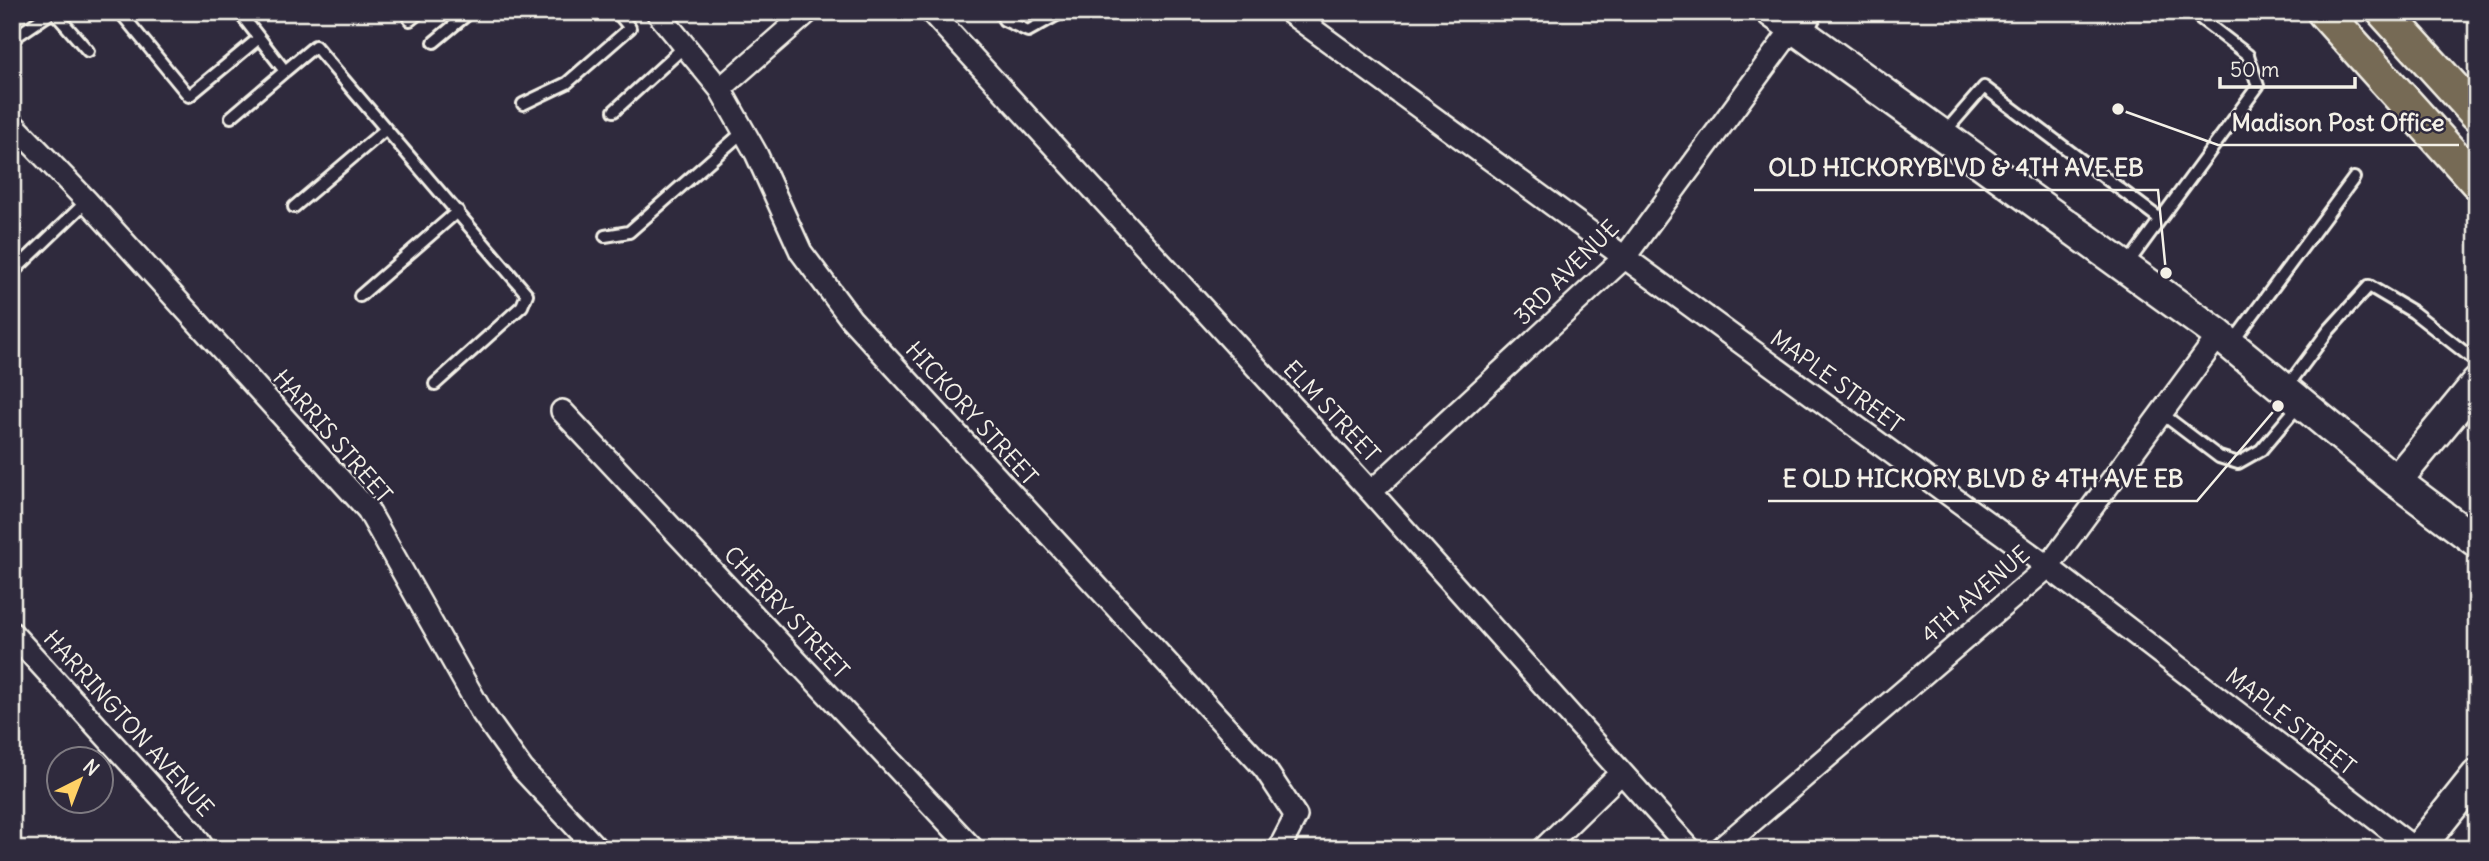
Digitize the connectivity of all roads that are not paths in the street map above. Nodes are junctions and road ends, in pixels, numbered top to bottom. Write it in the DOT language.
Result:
graph roads {
  1 [pos="53,12"];
  2 [pos="120,12"];
  3 [pos="239,12"];
  4 [pos="420,12"];
  5 [pos="470,12"];
  6 [pos="617,12"];
  7 [pos="657,12"];
  8 [pos="808,12"];
  9 [pos="930,12"];
  10 [pos="1000,12"];
  11 [pos="1062,12"];
  12 [pos="1289,12"];
  13 [pos="2192,12"];
  14 [pos="2324,12"];
  15 [pos="2384,12"];
  16 [pos="410,20"];
  17 [pos="1797,22"];
  18 [pos="259,38"];
  19 [pos="12,39"];
  20 [pos="434,42"];
  21 [pos="685,46"];
  22 [pos="88,51"];
  23 [pos="285,71"];
  24 [pos="720,89"];
  25 [pos="523,104"];
  26 [pos="614,111"];
  27 [pos="2477,114"];
  28 [pos="231,117"];
  29 [pos="12,123"];
  30 [pos="386,129"];
  31 [pos="744,131"];
  32 [pos="1942,135"];
  33 [pos="2354,178"];
  34 [pos="2477,182"];
  35 [pos="87,201"];
  36 [pos="294,207"];
  37 [pos="458,211"];
  38 [pos="2160,219"];
  39 [pos="605,236"];
  40 [pos="1624,258"];
  41 [pos="2125,267"];
  42 [pos="12,273"];
  43 [pos="360,296"];
  44 [pos="2225,340"];
  45 [pos="2477,362"];
  46 [pos="2477,383"];
  47 [pos="435,384"];
  48 [pos="2293,396"];
  49 [pos="562,411"];
  50 [pos="2161,414"];
  51 [pos="2396,481"];
  52 [pos="1371,492"];
  53 [pos="2477,542"];
  54 [pos="2048,567"];
  55 [pos="12,633"];
  56 [pos="1621,773"];
  57 [pos="2477,775"];
  58 [pos="204,849"];
  59 [pos="597,849"];
  60 [pos="973,849"];
  61 [pos="1279,849"];
  62 [pos="1543,849"];
  63 [pos="1690,849"];
  64 [pos="1720,849"];
  65 [pos="2416,849"];
  1 -- 19 [label="lane"];
  1 -- 22 [label="lane"];
  2 -- 18 [label="lane"];
  3 -- 18 [label="lane"];
  4 -- 16 [label="lane"];
  5 -- 20 [label="lane"];
  6 -- 25 [label="lane"];
  7 -- 21 [label="street, HICKORY STREET"];
  8 -- 24 [label="street"];
  9 -- 52 [label="street, ELM STREET"];
  10 -- 11 [label="lane"];
  12 -- 40 [label="street, MAPLE STREET"];
  13 -- 38 [label="lane"];
  14 -- 34 [label="main road"];
  15 -- 27 [label="main road"];
  17 -- 32 [label="street"];
  17 -- 40 [label="street, 3RD AVENUE"];
  18 -- 23 [label="lane"];
  21 -- 24 [label="street, HICKORY STREET"];
  21 -- 26 [label="lane"];
  23 -- 28 [label="lane"];
  23 -- 30 [label="lane"];
  24 -- 31 [label="street, HICKORY STREET"];
  29 -- 35 [label="street, HARRIS STREET"];
  30 -- 36 [label="lane"];
  30 -- 37 [label="lane"];
  31 -- 39 [label="lane"];
  31 -- 61 [label="street, HICKORY STREET"];
  32 -- 38 [label="lane"];
  32 -- 41 [label="street"];
  33 -- 44 [label="lane"];
  35 -- 42 [label="lane"];
  35 -- 59 [label="street, HARRIS STREET"];
  37 -- 43 [label="lane"];
  37 -- 47 [label="lane"];
  38 -- 41 [label="lane"];
  40 -- 52 [label="street, 3RD AVENUE"];
  40 -- 54 [label="street, MAPLE STREET"];
  41 -- 44 [label="street"];
  44 -- 48 [label="street"];
  44 -- 50 [label="street, 4TH AVENUE"];
  45 -- 48 [label="lane"];
  46 -- 51 [label="street"];
  48 -- 50 [label="lane"];
  48 -- 51 [label="street"];
  49 -- 60 [label="street, CHERRY STREET"];
  50 -- 54 [label="street, 4TH AVENUE"];
  51 -- 53 [label="street"];
  52 -- 56 [label="street, ELM STREET"];
  54 -- 64 [label="street, 4TH AVENUE"];
  54 -- 65 [label="street, MAPLE STREET"];
  55 -- 58 [label="street, HARRINGTON AVENUE"];
  56 -- 62 [label="street"];
  56 -- 63 [label="street, ELM STREET"];
  57 -- 65 [label="street"];
}
